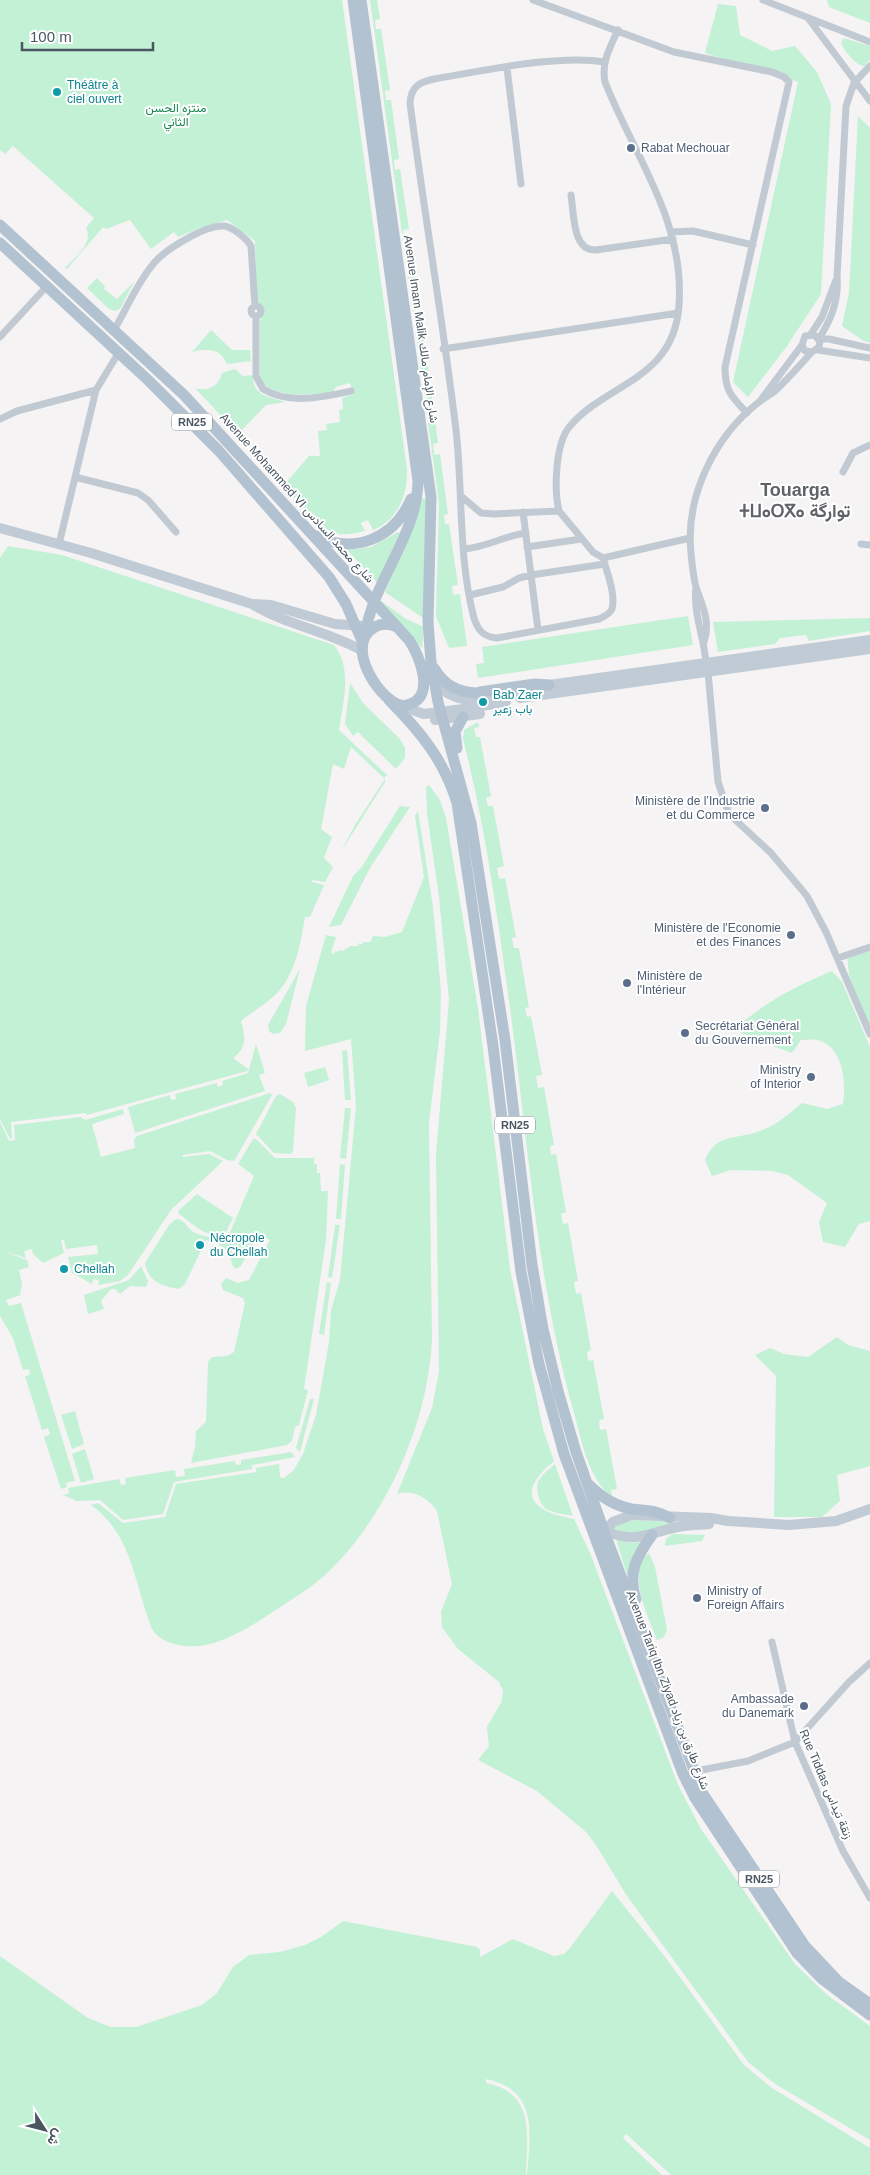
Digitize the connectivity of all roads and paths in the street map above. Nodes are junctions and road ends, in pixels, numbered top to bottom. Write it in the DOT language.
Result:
graph roads {
  1 [pos="353,0"];
  2 [pos="362,0"];
  3 [pos="533,0"];
  4 [pos="763,0"];
  5 [pos="808,17"];
  6 [pos="618,30"];
  7 [pos="870,42"];
  8 [pos="605,62"];
  9 [pos="870,66"];
  10 [pos="506,68"];
  11 [pos="854,83"];
  12 [pos="870,101"];
  13 [pos="521,184"];
  14 [pos="571,195"];
  15 [pos="0,225"];
  16 [pos="672,235"];
  17 [pos="0,243"];
  18 [pos="753,245"];
  19 [pos="837,277"];
  20 [pos="47,286"];
  21 [pos="678,313"];
  22 [pos="114,330"];
  23 [pos="811,334"];
  24 [pos="0,337"];
  25 [pos="819,339"];
  26 [pos="802,345"];
  27 [pos="870,348"];
  28 [pos="444,349"];
  29 [pos="815,351"];
  30 [pos="119,352"];
  31 [pos="870,358"];
  32 [pos="96,390"];
  33 [pos="351,391"];
  34 [pos="760,401"];
  35 [pos="747,413"];
  36 [pos="0,419"];
  37 [pos="870,445"];
  38 [pos="843,472"];
  39 [pos="75,477"];
  40 [pos="418,481"];
  41 [pos="462,497"];
  42 [pos="559,511"];
  43 [pos="523,512"];
  44 [pos="0,528"];
  45 [pos="176,532"];
  46 [pos="309,532"];
  47 [pos="526,533"];
  48 [pos="690,538"];
  49 [pos="582,539"];
  50 [pos="59,544"];
  51 [pos="860,544"];
  52 [pos="870,544"];
  53 [pos="528,547"];
  54 [pos="464,549"];
  55 [pos="604,561"];
  56 [pos="531,575"];
  57 [pos="470,595"];
  58 [pos="252,604"];
  59 [pos="374,604"];
  60 [pos="397,627"];
  61 [pos="538,630"];
  62 [pos="365,634"];
  63 [pos="870,647"];
  64 [pos="418,654"];
  65 [pos="431,662"];
  66 [pos="707,668"];
  67 [pos="422,672"];
  68 [pos="434,680"];
  69 [pos="550,685"];
  70 [pos="480,703"];
  71 [pos="396,705"];
  72 [pos="439,716"];
  73 [pos="463,717"];
  74 [pos="457,764"];
  75 [pos="870,947"];
  76 [pos="838,958"];
  77 [pos="870,1034"];
  78 [pos="586,1482"];
  79 [pos="870,1510"];
  80 [pos="670,1518"];
  81 [pos="728,1522"];
  82 [pos="591,1526"];
  83 [pos="604,1531"];
  84 [pos="652,1535"];
  85 [pos="596,1541"];
  86 [pos="772,1642"];
  87 [pos="650,1655"];
  88 [pos="870,1663"];
  89 [pos="795,1742"];
  90 [pos="688,1773"];
  91 [pos="870,1898"];
  92 [pos="870,2004"];
  93 [pos="870,2015"];
  1 -- 40 [label="main road, Avenue Imam Malik شارع الإمام مالك"];
  2 -- 65 [label="main road, Avenue Imam Malik شارع الإمام مالك"];
  3 -- 6 [label="street"];
  4 -- 5 [label="street"];
  5 -- 7 [label="street"];
  5 -- 11 [label="street"];
  6 -- 8 [label="street"];
  6 -- 18 [label="street"];
  8 -- 10 [label="street"];
  8 -- 16 [label="street"];
  9 -- 11 [label="street"];
  10 -- 13 [label="street"];
  10 -- 28 [label="street"];
  11 -- 12 [label="street"];
  11 -- 19 [label="street"];
  14 -- 16 [label="street"];
  15 -- 22 [label="main road, Avenue Mohammed VI شارع محمد السادس / RN25"];
  16 -- 18 [label="street"];
  16 -- 21 [label="street"];
  17 -- 20 [label="main road, RN25"];
  18 -- 35 [label="street"];
  19 -- 23 [label="street"];
  19 -- 25 [label="street"];
  20 -- 24 [label="street"];
  20 -- 30 [label="main road, RN25"];
  21 -- 28 [label="street"];
  21 -- 42 [label="street"];
  22 -- 33 [label="street"];
  22 -- 46 [label="main road, Avenue Mohammed VI شارع محمد السادس / RN25"];
  23 -- 25 [label="street"];
  23 -- 26 [label="street"];
  25 -- 27 [label="street"];
  25 -- 29 [label="street"];
  26 -- 29 [label="street"];
  26 -- 34 [label="street"];
  28 -- 41 [label="street"];
  29 -- 31 [label="street"];
  29 -- 34 [label="street"];
  30 -- 32 [label="street"];
  30 -- 62 [label="main road, RN25"];
  32 -- 36 [label="street"];
  32 -- 39 [label="street"];
  34 -- 35 [label="street"];
  35 -- 48 [label="street"];
  37 -- 38 [label="street"];
  39 -- 45 [label="street"];
  39 -- 50 [label="street"];
  40 -- 46 [label="main road"];
  40 -- 59 [label="main road, Avenue Imam Malik شارع الإمام مالك"];
  41 -- 43 [label="street"];
  41 -- 54 [label="street"];
  42 -- 43 [label="street"];
  42 -- 49 [label="street"];
  43 -- 47 [label="street"];
  44 -- 50 [label="street"];
  46 -- 59 [label="main road, Avenue Mohammed VI شارع محمد السادس / RN25"];
  47 -- 53 [label="street"];
  47 -- 54 [label="street"];
  48 -- 55 [label="street"];
  48 -- 66 [label="street"];
  49 -- 53 [label="street"];
  49 -- 55 [label="street"];
  50 -- 58 [label="street"];
  51 -- 52 [label="street"];
  53 -- 56 [label="street"];
  54 -- 57 [label="street"];
  55 -- 56 [label="street"];
  55 -- 61 [label="street"];
  56 -- 57 [label="street"];
  56 -- 61 [label="street"];
  57 -- 61 [label="street"];
  58 -- 62 [label="street"];
  58 -- 62 [label="street"];
  59 -- 60 [label="main road, Avenue Mohammed VI شارع محمد السادس / RN25"];
  59 -- 62 [label="main road, Avenue Imam Malik شارع الإمام مالك"];
  60 -- 62 [label="main road"];
  60 -- 64 [label="main road, Avenue Mohammed VI شارع محمد السادس / RN25"];
  62 -- 71 [label="main road, RN25"];
  63 -- 66 [label="street"];
  64 -- 67 [label="main road, Avenue Mohammed VI شارع محمد السادس / RN25"];
  64 -- 68 [label="street"];
  65 -- 68 [label="main road, Avenue Imam Malik شارع الإمام مالك"];
  65 -- 70 [label="main road"];
  66 -- 69 [label="street"];
  66 -- 70 [label="street"];
  66 -- 76 [label="street"];
  67 -- 71 [label="main road, Avenue Mohammed VI شارع محمد السادس / RN25"];
  67 -- 72 [label="main road, RN25"];
  68 -- 70 [label="street"];
  68 -- 72 [label="main road, Avenue Imam Malik شارع الإمام مالك"];
  69 -- 70 [label="main road"];
  70 -- 72 [label="street"];
  70 -- 73 [label="street"];
  71 -- 72 [label="street"];
  71 -- 82 [label="main road, RN25"];
  72 -- 73 [label="street"];
  72 -- 74 [label="main road, RN25"];
  73 -- 74 [label="main road"];
  74 -- 78 [label="main road, RN25"];
  75 -- 76 [label="street"];
  76 -- 77 [label="street"];
  78 -- 80 [label="main road"];
  78 -- 83 [label="main road, RN25"];
  79 -- 81 [label="street"];
  80 -- 81 [label="street"];
  80 -- 83 [label="street"];
  81 -- 84 [label="street"];
  82 -- 83 [label="street"];
  82 -- 85 [label="main road, Avenue Tariq Ibn Ziyad شارع طارق بن زياد / RN25"];
  83 -- 84 [label="street"];
  83 -- 85 [label="street"];
  83 -- 87 [label="main road, Avenue Tariq Ibn Ziyad شارع طارق بن زياد / RN25"];
  84 -- 87 [label="main road"];
  85 -- 90 [label="main road, Avenue Tariq Ibn Ziyad شارع طارق بن زياد / RN25"];
  86 -- 89 [label="street, Rue Tiddas زنقة تيداس"];
  87 -- 90 [label="main road, Avenue Tariq Ibn Ziyad شارع طارق بن زياد / RN25"];
  88 -- 89 [label="street"];
  89 -- 90 [label="street"];
  89 -- 91 [label="street, Rue Tiddas زنقة تيداس"];
  90 -- 92 [label="main road, Avenue Tariq Ibn Ziyad شارع طارق بن زياد / RN25"];
  90 -- 93 [label="main road, Avenue Tariq Ibn Ziyad شارع طارق بن زياد / RN25"];
}
